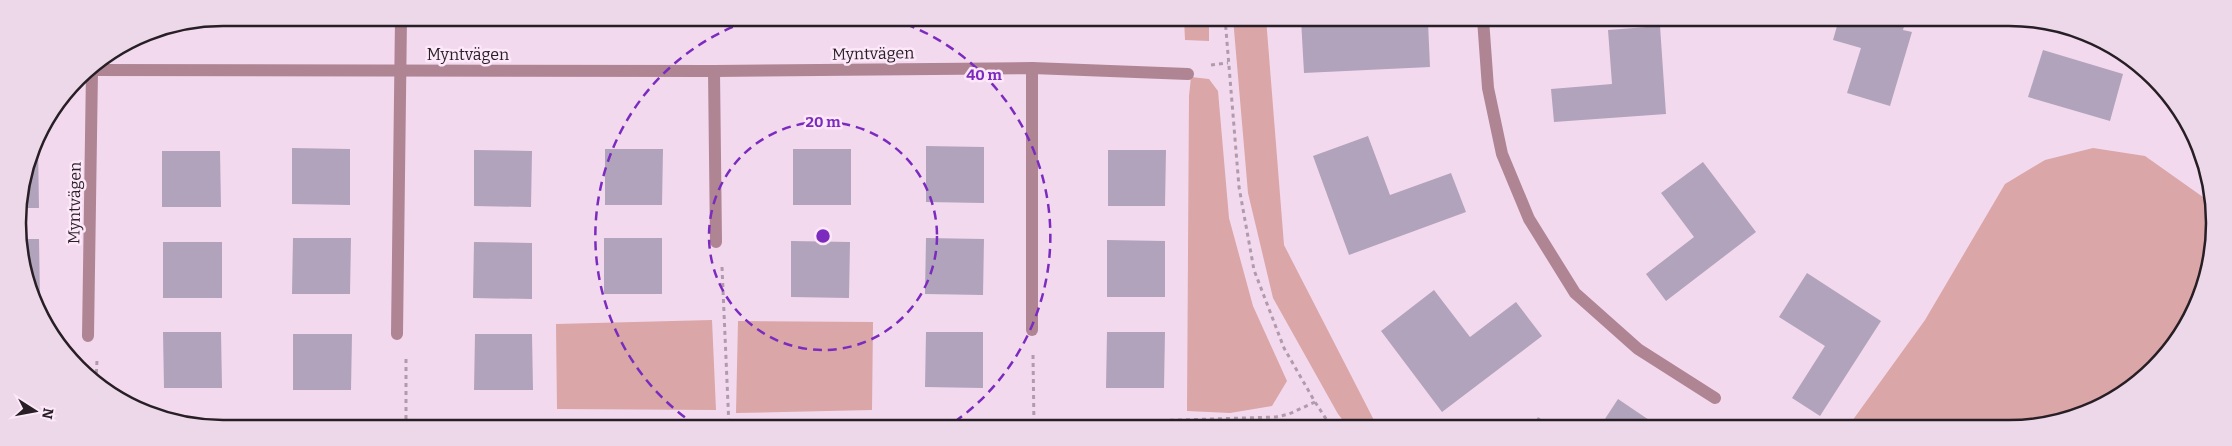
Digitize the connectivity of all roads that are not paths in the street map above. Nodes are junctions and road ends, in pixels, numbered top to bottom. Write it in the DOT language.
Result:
graph roads {
  1 [pos="401,26"];
  2 [pos="1484,26"];
  3 [pos="1032,68"];
  4 [pos="99,70"];
  5 [pos="401,70"];
  6 [pos="714,70"];
  7 [pos="1188,74"];
  8 [pos="90,78"];
  9 [pos="716,242"];
  10 [pos="1032,330"];
  11 [pos="397,334"];
  12 [pos="88,336"];
  13 [pos="1715,398"];
  1 -- 5 [label="street"];
  2 -- 13 [label="street"];
  3 -- 6 [label="street, Myntvägen"];
  3 -- 7 [label="street, Myntvägen"];
  3 -- 10 [label="street"];
  4 -- 5 [label="street, Myntvägen"];
  5 -- 6 [label="street, Myntvägen"];
  5 -- 11 [label="street"];
  6 -- 9 [label="street"];
  8 -- 12 [label="street, Myntvägen"];
}
